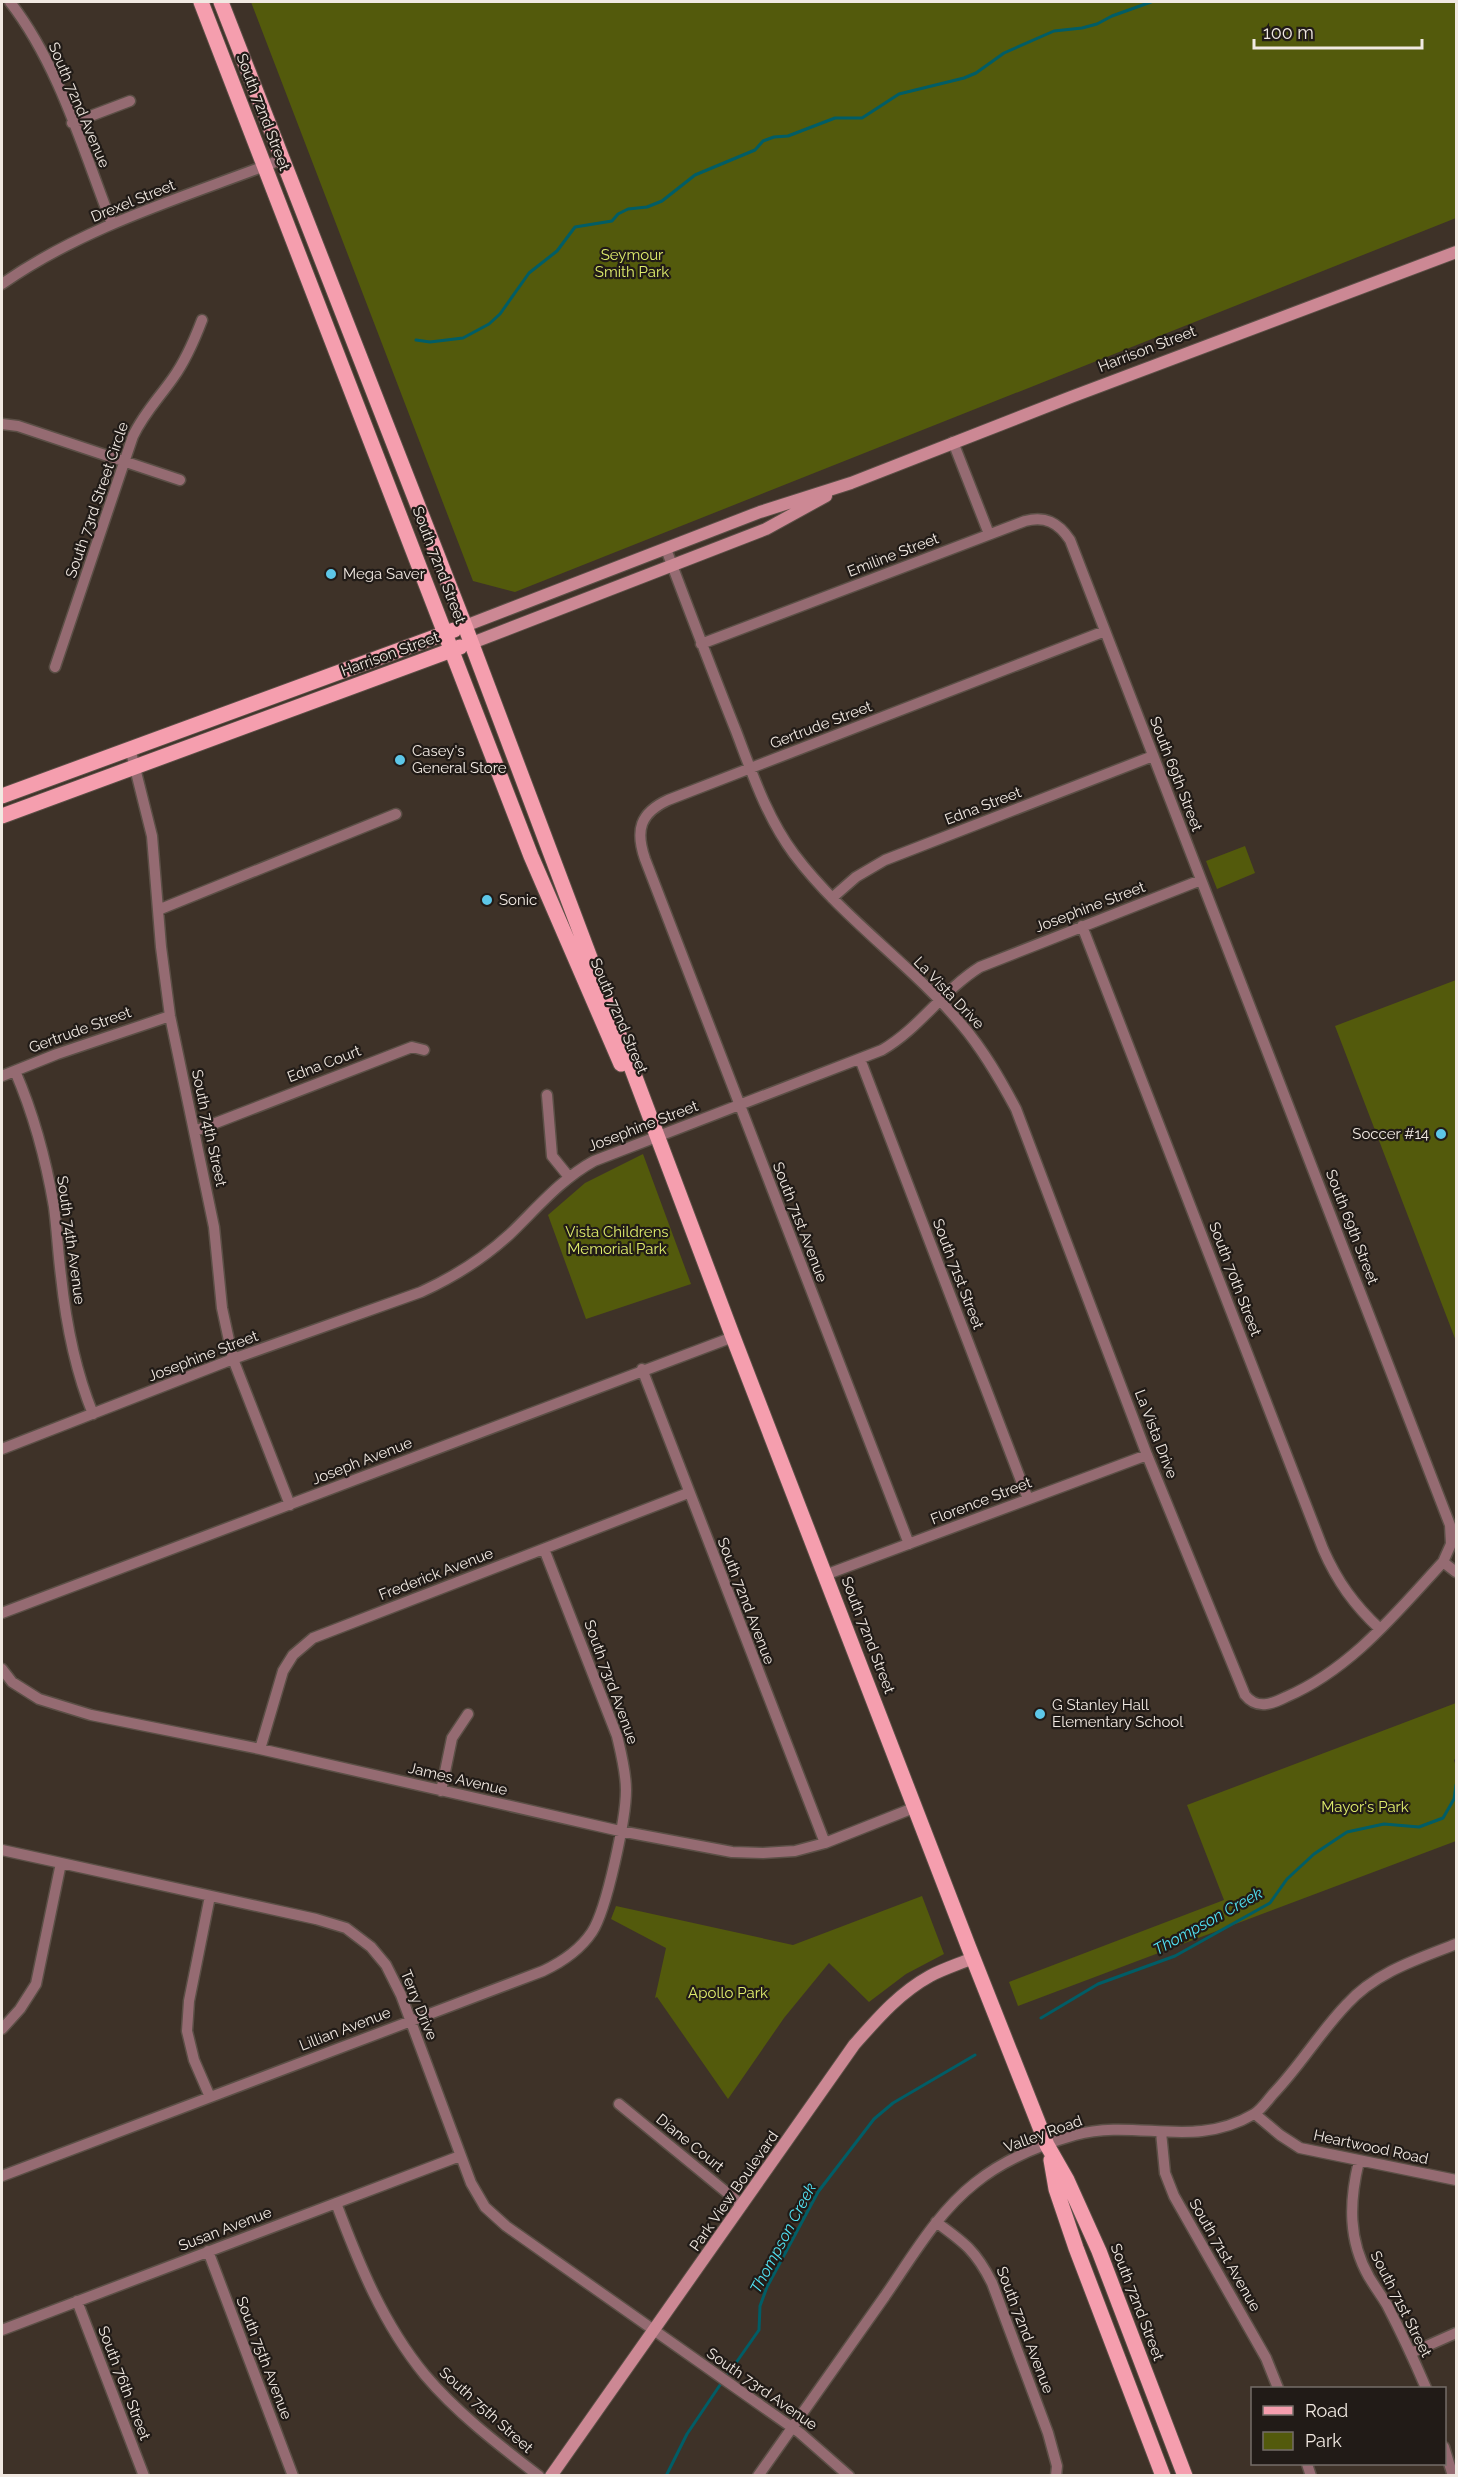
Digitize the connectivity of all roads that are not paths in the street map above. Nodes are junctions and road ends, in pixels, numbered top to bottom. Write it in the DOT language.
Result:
graph roads {
  1 [pos="10,2"];
  2 [pos="201,2"];
  3 [pos="221,2"];
  4 [pos="130,101"];
  5 [pos="72,123"];
  6 [pos="283,159"];
  7 [pos="264,166"];
  8 [pos="112,224"];
  9 [pos="1456,252"];
  10 [pos="2,284"];
  11 [pos="202,320"];
  12 [pos="2,424"];
  13 [pos="953,442"];
  14 [pos="125,461"];
  15 [pos="180,480"];
  16 [pos="851,483"];
  17 [pos="989,534"];
  18 [pos="666,549"];
  19 [pos="1078,559"];
  20 [pos="672,566"];
  21 [pos="465,626"];
  22 [pos="1105,631"];
  23 [pos="446,633"];
  24 [pos="472,643"];
  25 [pos="701,644"];
  26 [pos="453,650"];
  27 [pos="55,668"];
  28 [pos="130,748"];
  29 [pos="1153,756"];
  30 [pos="135,767"];
  31 [pos="751,769"];
  32 [pos="2,796"];
  33 [pos="396,814"];
  34 [pos="2,816"];
  35 [pos="1201,880"];
  36 [pos="832,898"];
  37 [pos="158,910"];
  38 [pos="666,911"];
  39 [pos="1082,926"];
  40 [pos="940,1001"];
  41 [pos="170,1016"];
  42 [pos="424,1050"];
  43 [pos="860,1059"];
  44 [pos="15,1071"];
  45 [pos="2,1076"];
  46 [pos="547,1095"];
  47 [pos="741,1105"];
  48 [pos="195,1131"];
  49 [pos="657,1136"];
  50 [pos="569,1177"];
  51 [pos="733,1337"];
  52 [pos="233,1359"];
  53 [pos="642,1370"];
  54 [pos="93,1414"];
  55 [pos="2,1449"];
  56 [pos="1147,1455"];
  57 [pos="688,1493"];
  58 [pos="1028,1499"];
  59 [pos="290,1505"];
  60 [pos="909,1544"];
  61 [pos="544,1548"];
  62 [pos="1443,1562"];
  63 [pos="1456,1572"];
  64 [pos="825,1575"];
  65 [pos="1201,1589"];
  66 [pos="2,1613"];
  67 [pos="1380,1629"];
  68 [pos="2,1669"];
  69 [pos="468,1714"];
  70 [pos="260,1749"];
  71 [pos="441,1791"];
  72 [pos="915,1807"];
  73 [pos="620,1831"];
  74 [pos="825,1843"];
  75 [pos="2,1850"];
  76 [pos="61,1863"];
  77 [pos="210,1896"];
  78 [pos="1456,1944"];
  79 [pos="973,1959"];
  80 [pos="410,2020"];
  81 [pos="2,2029"];
  82 [pos="210,2097"];
  83 [pos="619,2104"];
  84 [pos="1255,2114"];
  85 [pos="1161,2132"];
  86 [pos="1047,2145"];
  87 [pos="460,2156"];
  88 [pos="1359,2161"];
  89 [pos="2,2176"];
  90 [pos="1456,2180"];
  91 [pos="336,2203"];
  92 [pos="742,2205"];
  93 [pos="936,2222"];
  94 [pos="208,2252"];
  95 [pos="77,2301"];
  96 [pos="2,2330"];
  97 [pos="654,2331"];
  98 [pos="1456,2332"];
  99 [pos="1411,2353"];
  100 [pos="1278,2387"];
  101 [pos="1426,2387"];
  102 [pos="792,2427"];
  103 [pos="1446,2453"];
  104 [pos="144,2475"];
  105 [pos="293,2475"];
  106 [pos="539,2475"];
  107 [pos="551,2475"];
  108 [pos="758,2475"];
  109 [pos="849,2475"];
  110 [pos="1056,2475"];
  111 [pos="1163,2475"];
  112 [pos="1185,2475"];
  113 [pos="1454,2475"];
  1 -- 5 [label="street, South 72nd Avenue"];
  2 -- 7 [label="main road, South 72nd Street"];
  3 -- 6 [label="main road, South 72nd Street"];
  4 -- 5 [label="street"];
  5 -- 8 [label="street, South 72nd Avenue"];
  6 -- 7 [label="street, Drexel Street"];
  6 -- 21 [label="main road, South 72nd Street"];
  7 -- 8 [label="street, Drexel Street"];
  7 -- 23 [label="main road, South 72nd Street"];
  8 -- 10 [label="street, Drexel Street"];
  9 -- 13 [label="main road, Harrison Street"];
  11 -- 14 [label="street, South 73rd Street Circle"];
  12 -- 14 [label="street"];
  13 -- 16 [label="main road, Harrison Street"];
  13 -- 17 [label="street"];
  14 -- 15 [label="street"];
  14 -- 27 [label="street, South 73rd Street Circle"];
  16 -- 18 [label="main road, Harrison Street"];
  16 -- 20 [label="main road, Harrison Street"];
  17 -- 19 [label="street, Emiline Street"];
  17 -- 25 [label="street, Emiline Street"];
  18 -- 20 [label="street, La Vista Drive"];
  18 -- 21 [label="main road, Harrison Street"];
  19 -- 22 [label="street, South 69th Street"];
  20 -- 24 [label="main road, Harrison Street"];
  20 -- 25 [label="street, La Vista Drive"];
  21 -- 23 [label="main road, Harrison Street"];
  21 -- 24 [label="main road, South 72nd Street"];
  22 -- 29 [label="street, South 69th Street"];
  22 -- 31 [label="street, Gertrude Street"];
  23 -- 26 [label="main road, South 72nd Street"];
  23 -- 28 [label="main road, Harrison Street"];
  24 -- 26 [label="main road, Harrison Street"];
  24 -- 49 [label="main road, South 72nd Street"];
  25 -- 31 [label="street, La Vista Drive"];
  26 -- 30 [label="main road, Harrison Street"];
  26 -- 49 [label="main road, South 72nd Street"];
  28 -- 30 [label="street, South 74th Street"];
  28 -- 32 [label="main road, Harrison Street"];
  29 -- 35 [label="street, South 69th Street"];
  29 -- 36 [label="street, Edna Street"];
  30 -- 34 [label="main road, Harrison Street"];
  30 -- 37 [label="street, South 74th Street"];
  31 -- 36 [label="street, La Vista Drive"];
  31 -- 38 [label="street, Gertrude Street"];
  33 -- 37 [label="street"];
  35 -- 39 [label="street, Josephine Street"];
  35 -- 62 [label="street, South 69th Street"];
  36 -- 40 [label="street, La Vista Drive"];
  37 -- 41 [label="street, South 74th Street"];
  38 -- 47 [label="street, South 71st Avenue"];
  39 -- 40 [label="street, Josephine Street"];
  39 -- 67 [label="street, South 70th Street"];
  40 -- 43 [label="street, Josephine Street"];
  40 -- 56 [label="street, La Vista Drive"];
  41 -- 44 [label="street, Gertrude Street"];
  41 -- 48 [label="street, South 74th Street"];
  42 -- 48 [label="street, Edna Court"];
  43 -- 47 [label="street, Josephine Street"];
  43 -- 58 [label="street, South 71st Street"];
  44 -- 45 [label="street, Gertrude Street"];
  44 -- 54 [label="street, South 74th Avenue"];
  46 -- 50 [label="street"];
  47 -- 49 [label="street, Josephine Street"];
  47 -- 60 [label="street, South 71st Avenue"];
  48 -- 52 [label="street, South 74th Street"];
  49 -- 50 [label="street, Josephine Street"];
  49 -- 51 [label="main road, South 72nd Street"];
  50 -- 52 [label="street, Josephine Street"];
  51 -- 53 [label="street, Joseph Avenue"];
  51 -- 64 [label="main road, South 72nd Street"];
  52 -- 54 [label="street, Josephine Street"];
  52 -- 59 [label="street, South 74th Street"];
  53 -- 57 [label="street, South 72nd Avenue"];
  53 -- 59 [label="street, Joseph Avenue"];
  54 -- 55 [label="street, Josephine Street"];
  56 -- 58 [label="street, Florence Street"];
  56 -- 65 [label="street, La Vista Drive"];
  57 -- 61 [label="street, Frederick Avenue"];
  57 -- 74 [label="street, South 72nd Avenue"];
  58 -- 60 [label="street, Florence Street"];
  59 -- 66 [label="street, Joseph Avenue"];
  60 -- 64 [label="street, Florence Street"];
  61 -- 70 [label="street, Frederick Avenue"];
  61 -- 73 [label="street, South 73rd Avenue"];
  62 -- 63 [label="street"];
  62 -- 67 [label="street, South 69th Street"];
  64 -- 72 [label="main road, South 72nd Street"];
  65 -- 67 [label="street, South 69th Street"];
  68 -- 70 [label="street, James Avenue"];
  69 -- 71 [label="street"];
  70 -- 71 [label="street, James Avenue"];
  71 -- 73 [label="street, James Avenue"];
  72 -- 74 [label="street, James Avenue"];
  72 -- 79 [label="main road, South 72nd Street"];
  73 -- 74 [label="street, James Avenue"];
  73 -- 80 [label="street, Lillian Avenue"];
  75 -- 76 [label="street, Terry Drive"];
  76 -- 77 [label="street, Terry Drive"];
  76 -- 81 [label="street"];
  77 -- 80 [label="street, Terry Drive"];
  77 -- 82 [label="street"];
  78 -- 84 [label="street, Valley Road"];
  79 -- 86 [label="main road, South 72nd Street"];
  79 -- 92 [label="main road, Park View Boulevard"];
  80 -- 82 [label="street, Lillian Avenue"];
  80 -- 87 [label="street, Terry Drive"];
  82 -- 89 [label="street, Lillian Avenue"];
  83 -- 92 [label="street, Diane Court"];
  84 -- 85 [label="street, Valley Road"];
  84 -- 88 [label="street, Heartwood Road"];
  85 -- 86 [label="street, Valley Road"];
  85 -- 100 [label="street, South 71st Avenue"];
  86 -- 93 [label="street, Valley Road"];
  86 -- 111 [label="main road, South 72nd Street"];
  86 -- 112 [label="main road, South 72nd Street"];
  87 -- 91 [label="street, Susan Avenue"];
  87 -- 97 [label="street, Terry Drive"];
  88 -- 90 [label="street, Heartwood Road"];
  88 -- 99 [label="street, South 71st Street"];
  91 -- 94 [label="street, Susan Avenue"];
  91 -- 106 [label="street, South 75th Street"];
  92 -- 97 [label="main road, Park View Boulevard"];
  93 -- 102 [label="street, Valley Road"];
  93 -- 110 [label="street, South 72nd Avenue"];
  94 -- 95 [label="street, Susan Avenue"];
  94 -- 105 [label="street, South 75th Avenue"];
  95 -- 96 [label="street, Susan Avenue"];
  95 -- 104 [label="street, South 76th Street"];
  97 -- 102 [label="street, South 73rd Avenue"];
  97 -- 107 [label="main road, Park View Boulevard"];
  98 -- 99 [label="street"];
  99 -- 101 [label="street, South 71st Street"];
  102 -- 108 [label="street, Valley Road"];
  102 -- 109 [label="street, South 73rd Avenue"];
  103 -- 113 [label="street"];
}
